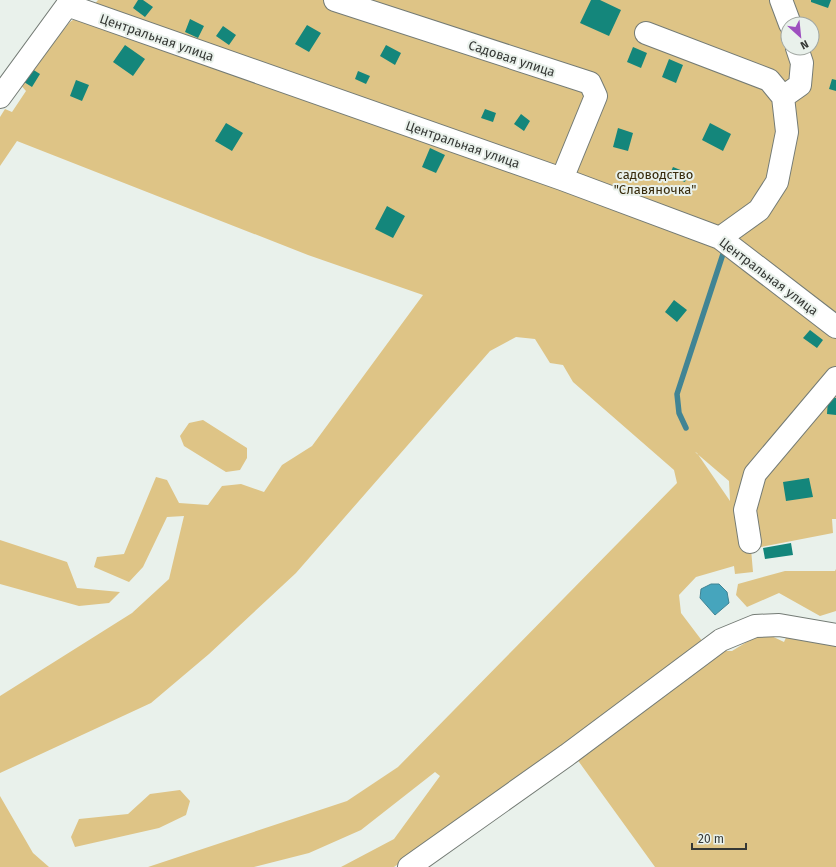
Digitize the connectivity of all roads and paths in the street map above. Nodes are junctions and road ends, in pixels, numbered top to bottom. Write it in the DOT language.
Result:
graph roads {
  1 [pos="335,0"];
  2 [pos="781,0"];
  3 [pos="69,3"];
  4 [pos="787,16"];
  5 [pos="646,33"];
  6 [pos="800,56"];
  7 [pos="0,97"];
  8 [pos="783,97"];
  9 [pos="562,179"];
  10 [pos="720,238"];
  11 [pos="836,327"];
  12 [pos="836,378"];
  13 [pos="750,542"];
  14 [pos="836,635"];
  15 [pos="409,867"];
  1 -- 9 [label="street, Садовая улица"];
  2 -- 4 [label="street"];
  3 -- 7 [label="street"];
  3 -- 9 [label="street, Центральная улица"];
  5 -- 8 [label="street"];
  6 -- 8 [label="street"];
  8 -- 10 [label="street"];
  9 -- 10 [label="street, Центральная улица"];
  10 -- 11 [label="street, Центральная улица"];
  12 -- 13 [label="street"];
  14 -- 15 [label="street"];
}
